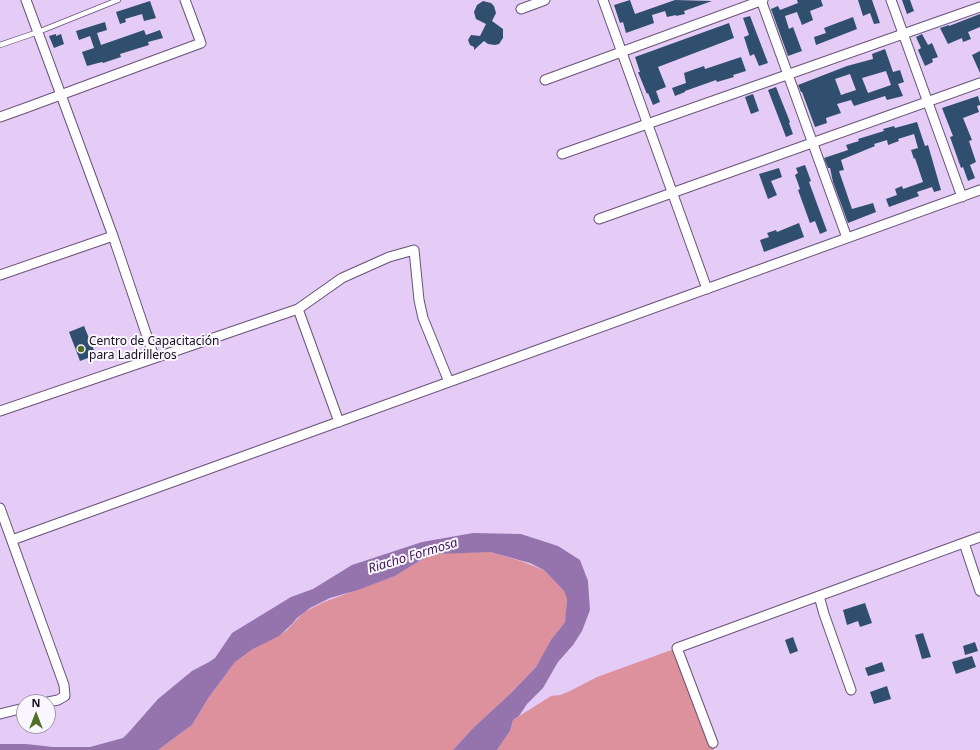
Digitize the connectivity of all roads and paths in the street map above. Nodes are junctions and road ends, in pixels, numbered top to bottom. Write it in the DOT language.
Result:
graph roads {
  1 [pos="26,0"];
  2 [pos="118,0"];
  3 [pos="185,0"];
  4 [pos="545,0"];
  5 [pos="603,0"];
  6 [pos="762,0"];
  7 [pos="892,0"];
  8 [pos="980,7"];
  9 [pos="521,9"];
  10 [pos="38,32"];
  11 [pos="904,34"];
  12 [pos="0,45"];
  13 [pos="621,51"];
  14 [pos="788,74"];
  15 [pos="545,80"];
  16 [pos="980,82"];
  17 [pos="61,95"];
  18 [pos="928,101"];
  19 [pos="0,116"];
  20 [pos="647,123"];
  21 [pos="813,142"];
  22 [pos="562,154"];
  23 [pos="980,190"];
  24 [pos="672,193"];
  25 [pos="962,197"];
  26 [pos="599,219"];
  27 [pos="113,236"];
  28 [pos="848,238"];
  29 [pos="0,275"];
  30 [pos="707,289"];
  31 [pos="298,309"];
  32 [pos="154,357"];
  33 [pos="449,382"];
  34 [pos="0,411"];
  35 [pos="338,422"];
  36 [pos="0,508"];
  37 [pos="980,537"];
  38 [pos="12,540"];
  39 [pos="964,543"];
  40 [pos="980,591"];
  41 [pos="819,596"];
  42 [pos="851,690"];
  43 [pos="56,700"];
  44 [pos="16,710"];
  45 [pos="0,714"];
  46 [pos="713,743"];
  1 -- 10 [label="street"];
  2 -- 10 [label="lane"];
  3 -- 17 [label="street"];
  4 -- 9 [label="street"];
  5 -- 13 [label="street"];
  6 -- 13 [label="street"];
  6 -- 14 [label="street"];
  7 -- 11 [label="street"];
  8 -- 11 [label="street"];
  10 -- 12 [label="lane"];
  10 -- 17 [label="street"];
  11 -- 14 [label="street"];
  11 -- 18 [label="street"];
  13 -- 15 [label="street"];
  13 -- 20 [label="street"];
  14 -- 20 [label="street"];
  14 -- 21 [label="street"];
  16 -- 18 [label="street"];
  17 -- 19 [label="street"];
  17 -- 27 [label="street"];
  18 -- 21 [label="street"];
  18 -- 25 [label="street"];
  20 -- 22 [label="street"];
  20 -- 24 [label="street"];
  21 -- 24 [label="street"];
  21 -- 28 [label="street"];
  23 -- 25 [label="street"];
  24 -- 26 [label="street"];
  24 -- 30 [label="street"];
  25 -- 28 [label="street"];
  27 -- 29 [label="street"];
  27 -- 32 [label="street"];
  28 -- 30 [label="street"];
  30 -- 33 [label="street"];
  31 -- 32 [label="street"];
  31 -- 33 [label="street"];
  31 -- 35 [label="street"];
  32 -- 34 [label="street"];
  33 -- 35 [label="street"];
  35 -- 38 [label="street"];
  36 -- 38 [label="street"];
  37 -- 39 [label="street"];
  38 -- 43 [label="street"];
  39 -- 40 [label="street"];
  39 -- 41 [label="street"];
  41 -- 42 [label="street"];
  41 -- 46 [label="street"];
  44 -- 45 [label="street"];
}
